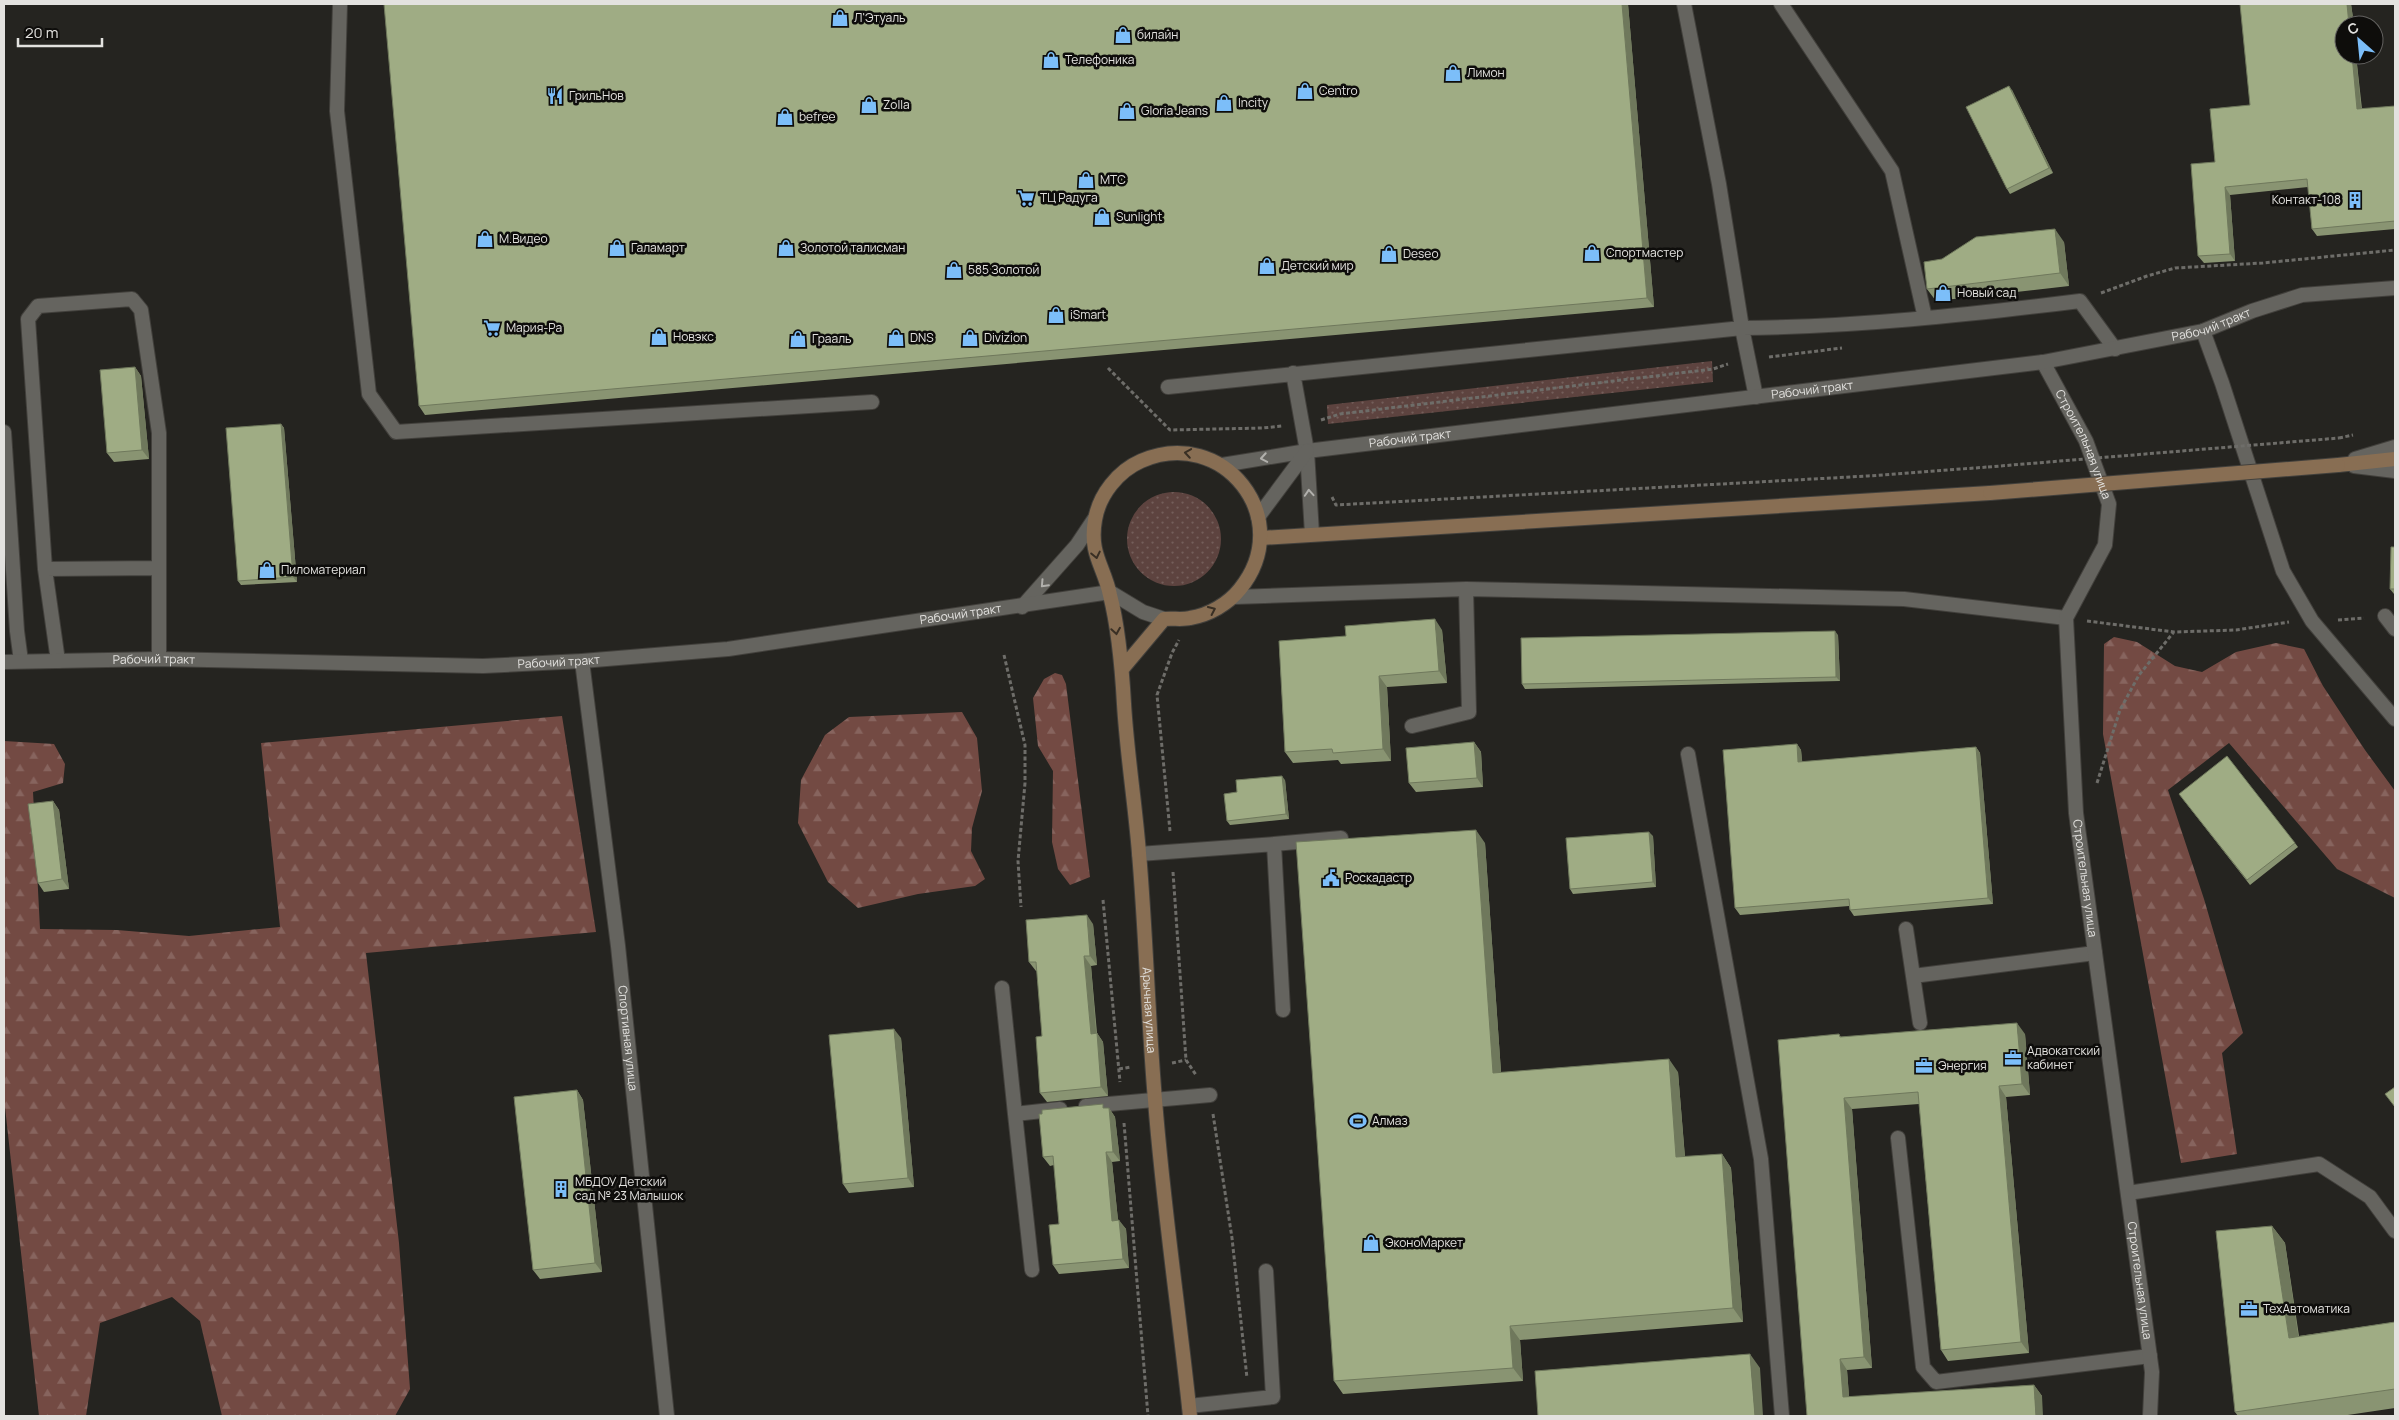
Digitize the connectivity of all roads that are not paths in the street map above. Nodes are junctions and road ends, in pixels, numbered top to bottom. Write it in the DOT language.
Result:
graph roads {
  1 [pos="340,4"];
  2 [pos="1684,4"];
  3 [pos="1781,4"];
  4 [pos="2395,288"];
  5 [pos="1925,318"];
  6 [pos="1742,328"];
  7 [pos="2203,331"];
  8 [pos="2115,349"];
  9 [pos="2043,362"];
  10 [pos="1293,373"];
  11 [pos="1168,387"];
  12 [pos="1756,397"];
  13 [pos="872,402"];
  14 [pos="4,432"];
  15 [pos="2395,447"];
  16 [pos="1307,451"];
  17 [pos="2395,459"];
  18 [pos="1222,465"];
  19 [pos="2338,465"];
  20 [pos="2395,471"];
  21 [pos="1258,517"];
  22 [pos="1095,518"];
  23 [pos="1312,534"];
  24 [pos="1261,538"];
  25 [pos="159,568"];
  26 [pos="45,569"];
  27 [pos="1466,589"];
  28 [pos="1110,592"];
  29 [pos="1234,597"];
  30 [pos="1022,607"];
  31 [pos="2385,616"];
  32 [pos="1164,618"];
  33 [pos="2066,618"];
  34 [pos="2395,629"];
  35 [pos="159,658"];
  36 [pos="21,661"];
  37 [pos="58,661"];
  38 [pos="582,661"];
  39 [pos="4,662"];
  40 [pos="1122,669"];
  41 [pos="2395,719"];
  42 [pos="1412,726"];
  43 [pos="1688,754"];
  44 [pos="1342,838"];
  45 [pos="1274,844"];
  46 [pos="1139,854"];
  47 [pos="1906,929"];
  48 [pos="2095,953"];
  49 [pos="1913,976"];
  50 [pos="1002,988"];
  51 [pos="1283,1010"];
  52 [pos="1920,1023"];
  53 [pos="1210,1096"];
  54 [pos="1155,1100"];
  55 [pos="1015,1114"];
  56 [pos="1898,1138"];
  57 [pos="2128,1193"];
  58 [pos="2395,1231"];
  59 [pos="1032,1270"];
  60 [pos="1266,1271"];
  61 [pos="2150,1356"];
  62 [pos="1190,1411"];
  63 [pos="667,1416"];
  64 [pos="1782,1416"];
  65 [pos="2150,1416"];
  1 -- 13 [label="street"];
  2 -- 6 [label="street"];
  3 -- 5 [label="street"];
  4 -- 7 [label="street, Рабочий тракт"];
  5 -- 6 [label="street"];
  5 -- 8 [label="street"];
  6 -- 10 [label="street"];
  6 -- 12 [label="street"];
  7 -- 8 [label="street, Рабочий тракт"];
  7 -- 41 [label="street"];
  8 -- 9 [label="street, Рабочий тракт"];
  9 -- 12 [label="street, Рабочий тракт"];
  9 -- 33 [label="street, Строительная улица"];
  10 -- 11 [label="street"];
  10 -- 16 [label="street"];
  12 -- 16 [label="street, Рабочий тракт"];
  14 -- 36 [label="street"];
  15 -- 19 [label="street"];
  16 -- 18 [label="street, Рабочий тракт, one-way"];
  16 -- 21 [label="street"];
  23 -- 16 [label="street, one-way"];
  17 -- 19 [label="main road"];
  18 -- 21 [label="main road"];
  18 -- 22 [label="main road, one-way"];
  19 -- 20 [label="street"];
  19 -- 23 [label="main road, bridge"];
  21 -- 24 [label="main road"];
  22 -- 28 [label="main road, one-way"];
  22 -- 30 [label="street, one-way"];
  23 -- 24 [label="main road"];
  24 -- 29 [label="main road"];
  25 -- 26 [label="street"];
  25 -- 26 [label="street"];
  25 -- 35 [label="street"];
  26 -- 37 [label="street"];
  27 -- 29 [label="street"];
  27 -- 33 [label="street"];
  27 -- 42 [label="street"];
  28 -- 30 [label="street, Рабочий тракт"];
  28 -- 32 [label="street"];
  28 -- 40 [label="main road, Арычная улица, one-way"];
  32 -- 29 [label="main road, one-way"];
  30 -- 38 [label="street, Рабочий тракт"];
  31 -- 34 [label="street"];
  32 -- 40 [label="main road"];
  33 -- 48 [label="street, Строительная улица"];
  35 -- 37 [label="street, Рабочий тракт"];
  35 -- 38 [label="street, Рабочий тракт"];
  36 -- 37 [label="street, Рабочий тракт"];
  36 -- 39 [label="street, Рабочий тракт"];
  38 -- 63 [label="street, Спортивная улица"];
  40 -- 46 [label="main road, Арычная улица"];
  43 -- 64 [label="street"];
  44 -- 45 [label="street"];
  45 -- 46 [label="street"];
  45 -- 51 [label="street"];
  46 -- 54 [label="main road, Арычная улица"];
  47 -- 49 [label="street"];
  48 -- 49 [label="street"];
  48 -- 57 [label="street, Строительная улица"];
  49 -- 52 [label="street"];
  50 -- 55 [label="street"];
  53 -- 54 [label="street"];
  54 -- 55 [label="street"];
  54 -- 62 [label="main road, Арычная улица"];
  55 -- 59 [label="street"];
  56 -- 61 [label="street"];
  57 -- 58 [label="street"];
  57 -- 61 [label="street, Строительная улица"];
  60 -- 62 [label="street"];
  61 -- 65 [label="street, Строительная улица"];
}
